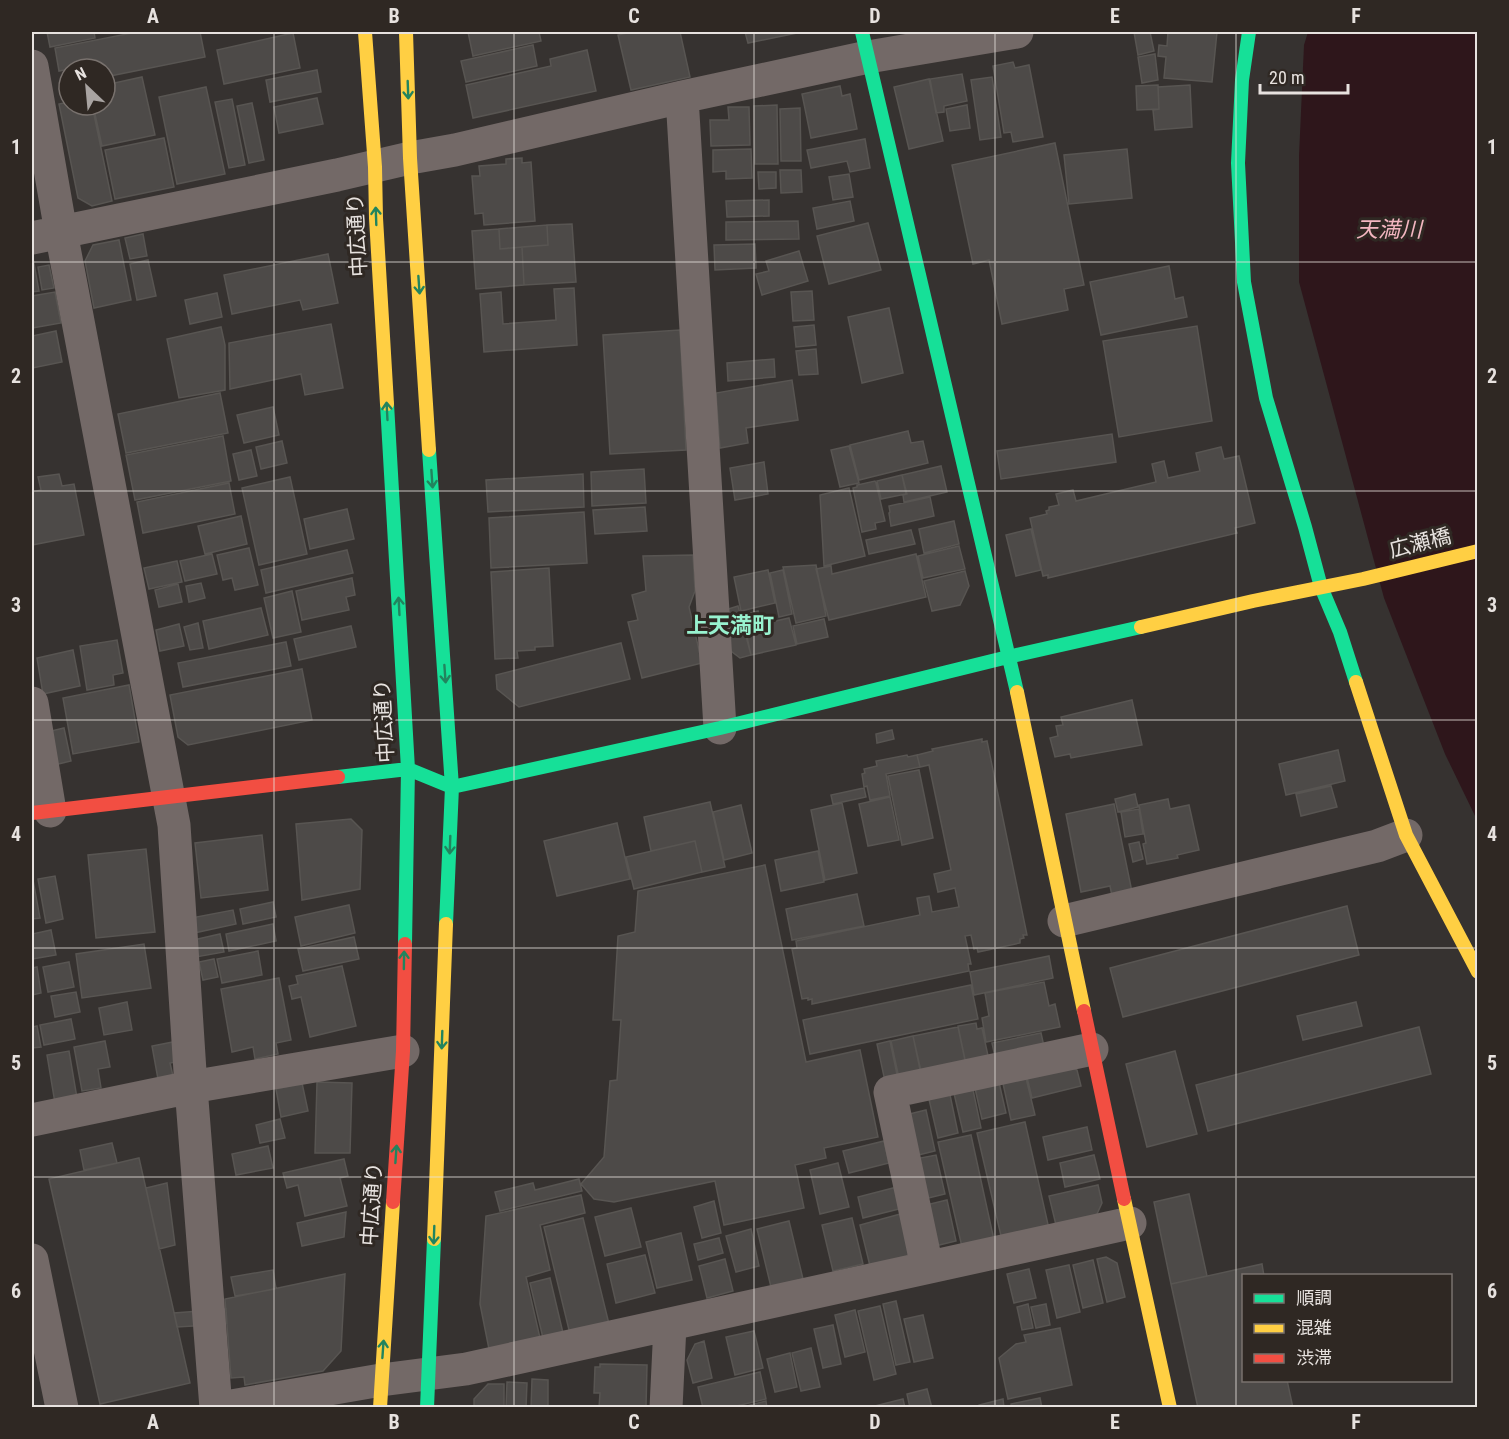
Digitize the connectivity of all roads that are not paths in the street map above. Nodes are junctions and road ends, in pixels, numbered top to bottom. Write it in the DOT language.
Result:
graph roads {
  1 [pos="365,32"];
  2 [pos="406,32"];
  3 [pos="1017,32"];
  4 [pos="1249,32"];
  5 [pos="865,44"];
  6 [pos="32,66"];
  7 [pos="682,97"];
  8 [pos="410,158"];
  9 [pos="375,167"];
  10 [pos="46,235"];
  11 [pos="1478,551"];
  12 [pos="1321,586"];
  13 [pos="1008,657"];
  14 [pos="32,703"];
  15 [pos="720,728"];
  16 [pos="408,769"];
  17 [pos="452,787"];
  18 [pos="168,797"];
  19 [pos="41,812"];
  20 [pos="1406,835"];
  21 [pos="1064,921"];
  22 [pos="1478,972"];
  23 [pos="1092,1049"];
  24 [pos="403,1051"];
  25 [pos="191,1087"];
  26 [pos="32,1120"];
  27 [pos="1130,1223"];
  28 [pos="32,1260"];
  29 [pos="927,1267"];
  30 [pos="670,1325"];
  31 [pos="428,1374"];
  32 [pos="381,1394"];
  33 [pos="62,1407"];
  34 [pos="218,1407"];
  35 [pos="427,1407"];
  36 [pos="666,1407"];
  37 [pos="1170,1407"];
  1 -- 9 [label="street, 中広通り"];
  2 -- 8 [label="street, one-way"];
  3 -- 5 [label="street"];
  4 -- 12 [label="street"];
  5 -- 7 [label="street"];
  5 -- 13 [label="street"];
  6 -- 10 [label="street"];
  7 -- 8 [label="street"];
  7 -- 15 [label="street"];
  8 -- 9 [label="street"];
  8 -- 17 [label="street, one-way"];
  9 -- 10 [label="street"];
  16 -- 9 [label="street, 中広通り, one-way"];
  10 -- 18 [label="street"];
  11 -- 12 [label="street, 広瀬橋"];
  12 -- 13 [label="street, 広瀬橋"];
  12 -- 20 [label="street"];
  13 -- 15 [label="street, 広瀬橋"];
  13 -- 21 [label="street"];
  14 -- 19 [label="street"];
  15 -- 17 [label="street, 広瀬橋"];
  16 -- 17 [label="street"];
  16 -- 18 [label="street"];
  24 -- 16 [label="street, 中広通り, one-way"];
  17 -- 31 [label="street, one-way"];
  18 -- 19 [label="street"];
  18 -- 25 [label="street"];
  20 -- 21 [label="street"];
  20 -- 22 [label="street"];
  21 -- 23 [label="street"];
  23 -- 27 [label="street"];
  23 -- 29 [label="street"];
  24 -- 25 [label="street"];
  32 -- 24 [label="street, 中広通り, one-way"];
  25 -- 26 [label="street"];
  25 -- 34 [label="street"];
  27 -- 29 [label="street"];
  27 -- 37 [label="street"];
  28 -- 33 [label="street"];
  29 -- 30 [label="street"];
  30 -- 31 [label="street"];
  30 -- 36 [label="street"];
  31 -- 32 [label="street"];
  31 -- 35 [label="street"];
  32 -- 34 [label="street"];
}
